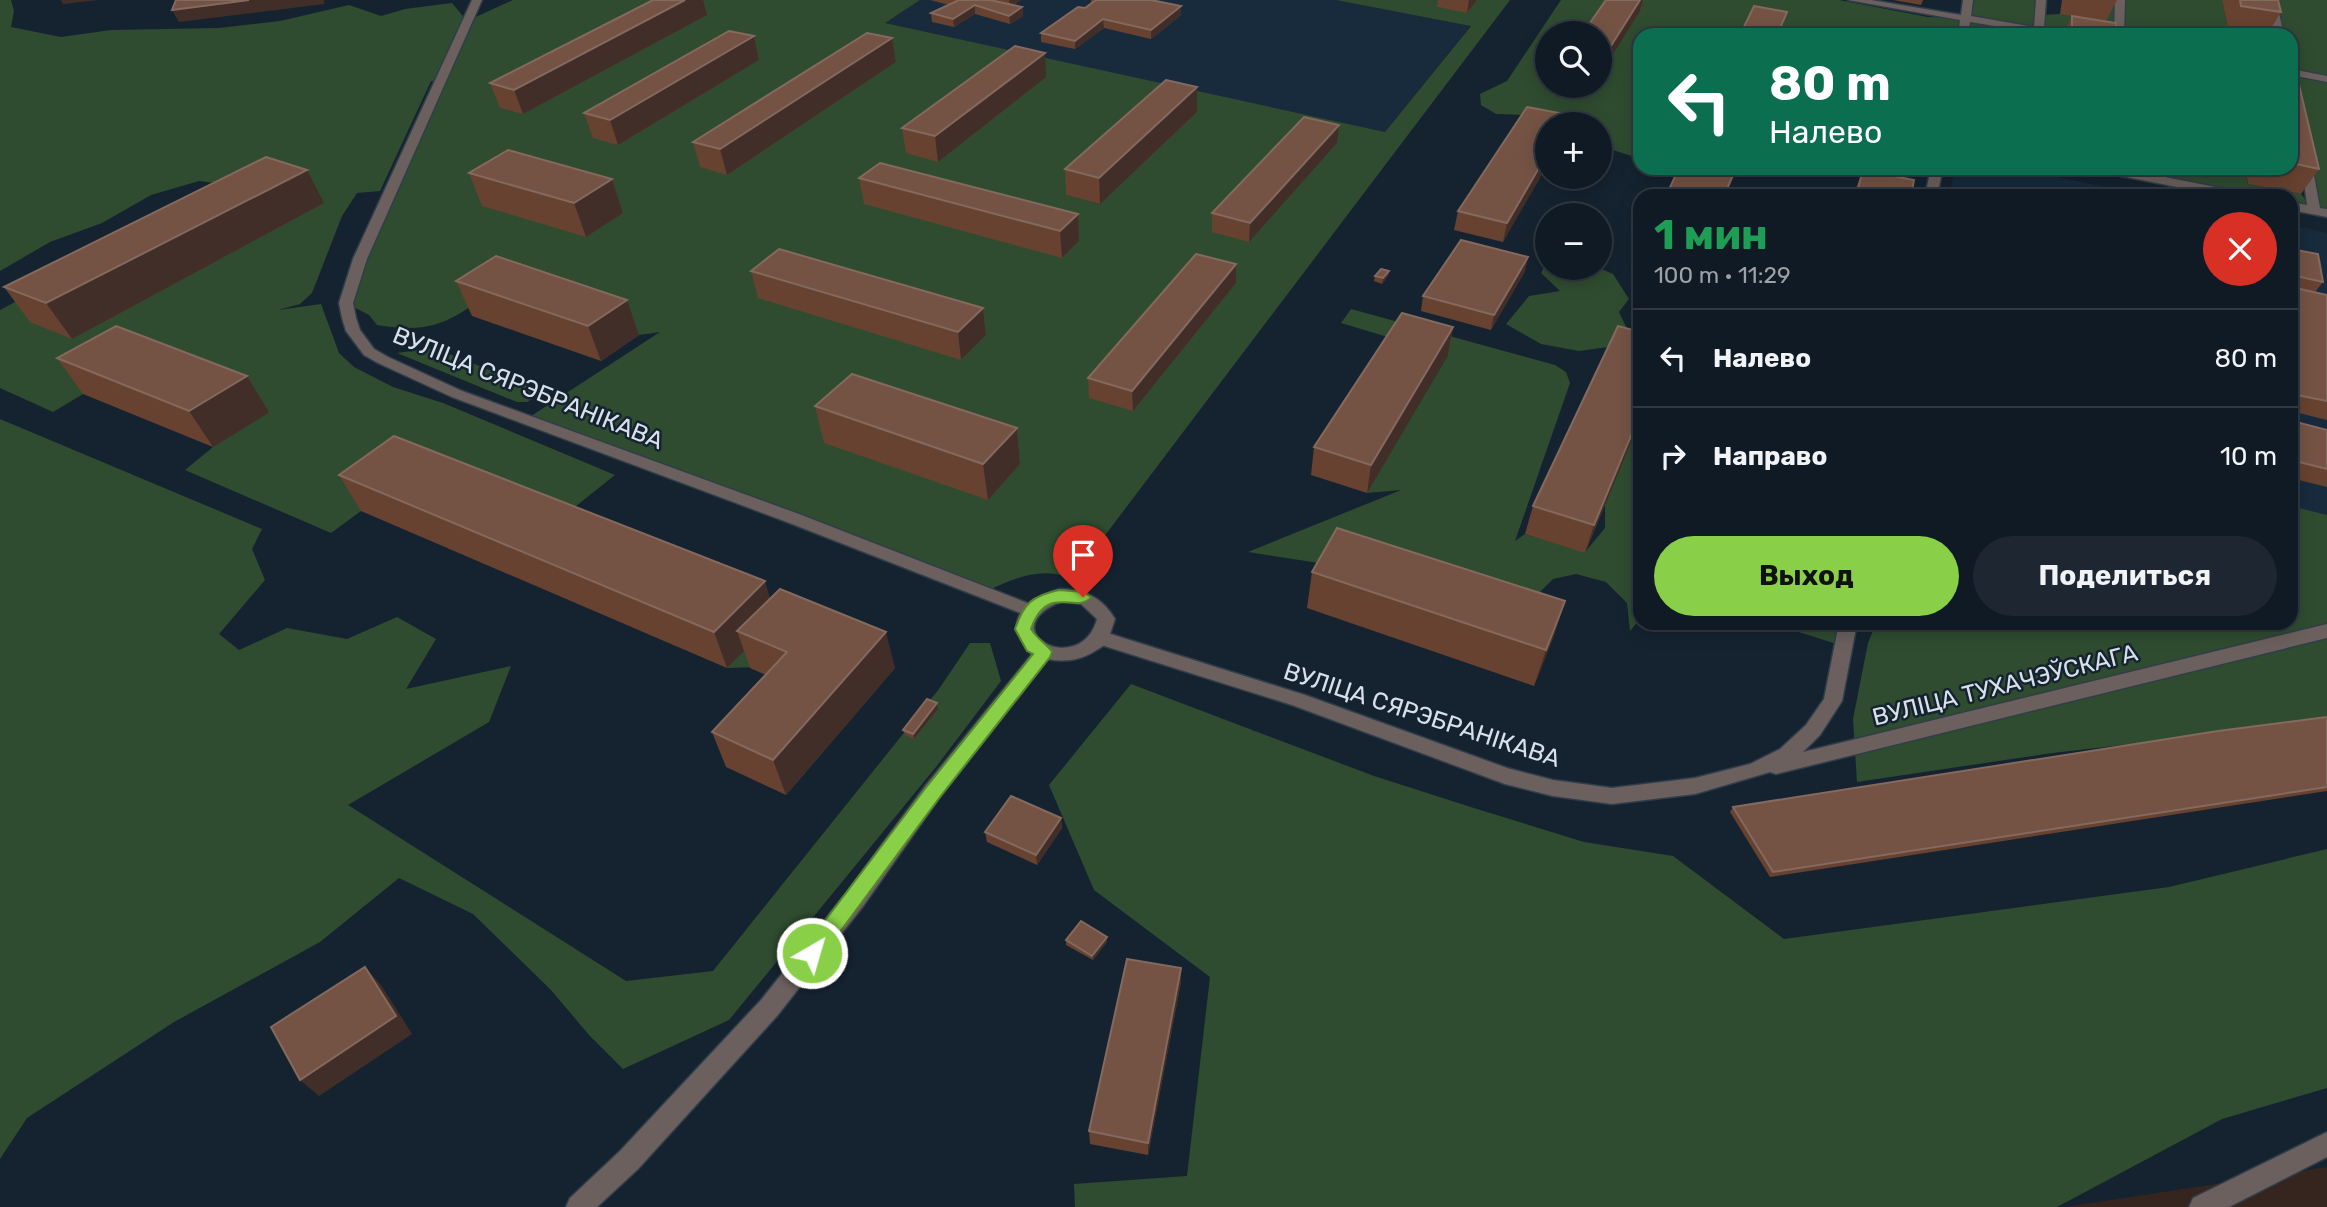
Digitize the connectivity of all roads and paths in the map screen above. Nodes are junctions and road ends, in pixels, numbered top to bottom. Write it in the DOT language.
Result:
graph roads {
  1 [pos="477,0"];
  2 [pos="1855,0"];
  3 [pos="1968,0"];
  4 [pos="2041,0"];
  5 [pos="2120,0"];
  6 [pos="2271,0"];
  7 [pos="1964,18"];
  8 [pos="1963,28"];
  9 [pos="2026,28"];
  10 [pos="2039,28"];
  11 [pos="2119,28"];
  12 [pos="2277,28"];
  13 [pos="2298,73"];
  14 [pos="2327,79"];
  15 [pos="2301,142"];
  16 [pos="2148,175"];
  17 [pos="2210,189"];
  18 [pos="2298,207"];
  19 [pos="2321,212"];
  20 [pos="1029,610"];
  21 [pos="1847,630"];
  22 [pos="2327,631"];
  23 [pos="1101,638"];
  24 [pos="1044,652"];
  25 [pos="1695,786"];
  26 [pos="2327,1144"];
  27 [pos="579,1207"];
  28 [pos="2202,1207"];
  1 -- 20 [label="street, ВУЛІЦА СЯРЭБРАНІКАВА"];
  2 -- 7 [label="street"];
  3 -- 7 [label="street"];
  4 -- 10 [label="street"];
  5 -- 11 [label="street"];
  6 -- 12 [label="street"];
  7 -- 8 [label="street"];
  7 -- 9 [label="street"];
  13 -- 14 [label="street"];
  15 -- 19 [label="street"];
  16 -- 17 [label="street"];
  18 -- 19 [label="street"];
  20 -- 23 [label="street"];
  20 -- 24 [label="street"];
  21 -- 25 [label="street, ВУЛІЦА СЯРЭБРАНІКАВА"];
  22 -- 25 [label="street, ВУЛІЦА ТУХАЧЭЎСКАГА"];
  23 -- 24 [label="street"];
  23 -- 25 [label="street, ВУЛІЦА СЯРЭБРАНІКАВА"];
  24 -- 27 [label="street"];
  26 -- 28 [label="street"];
}
